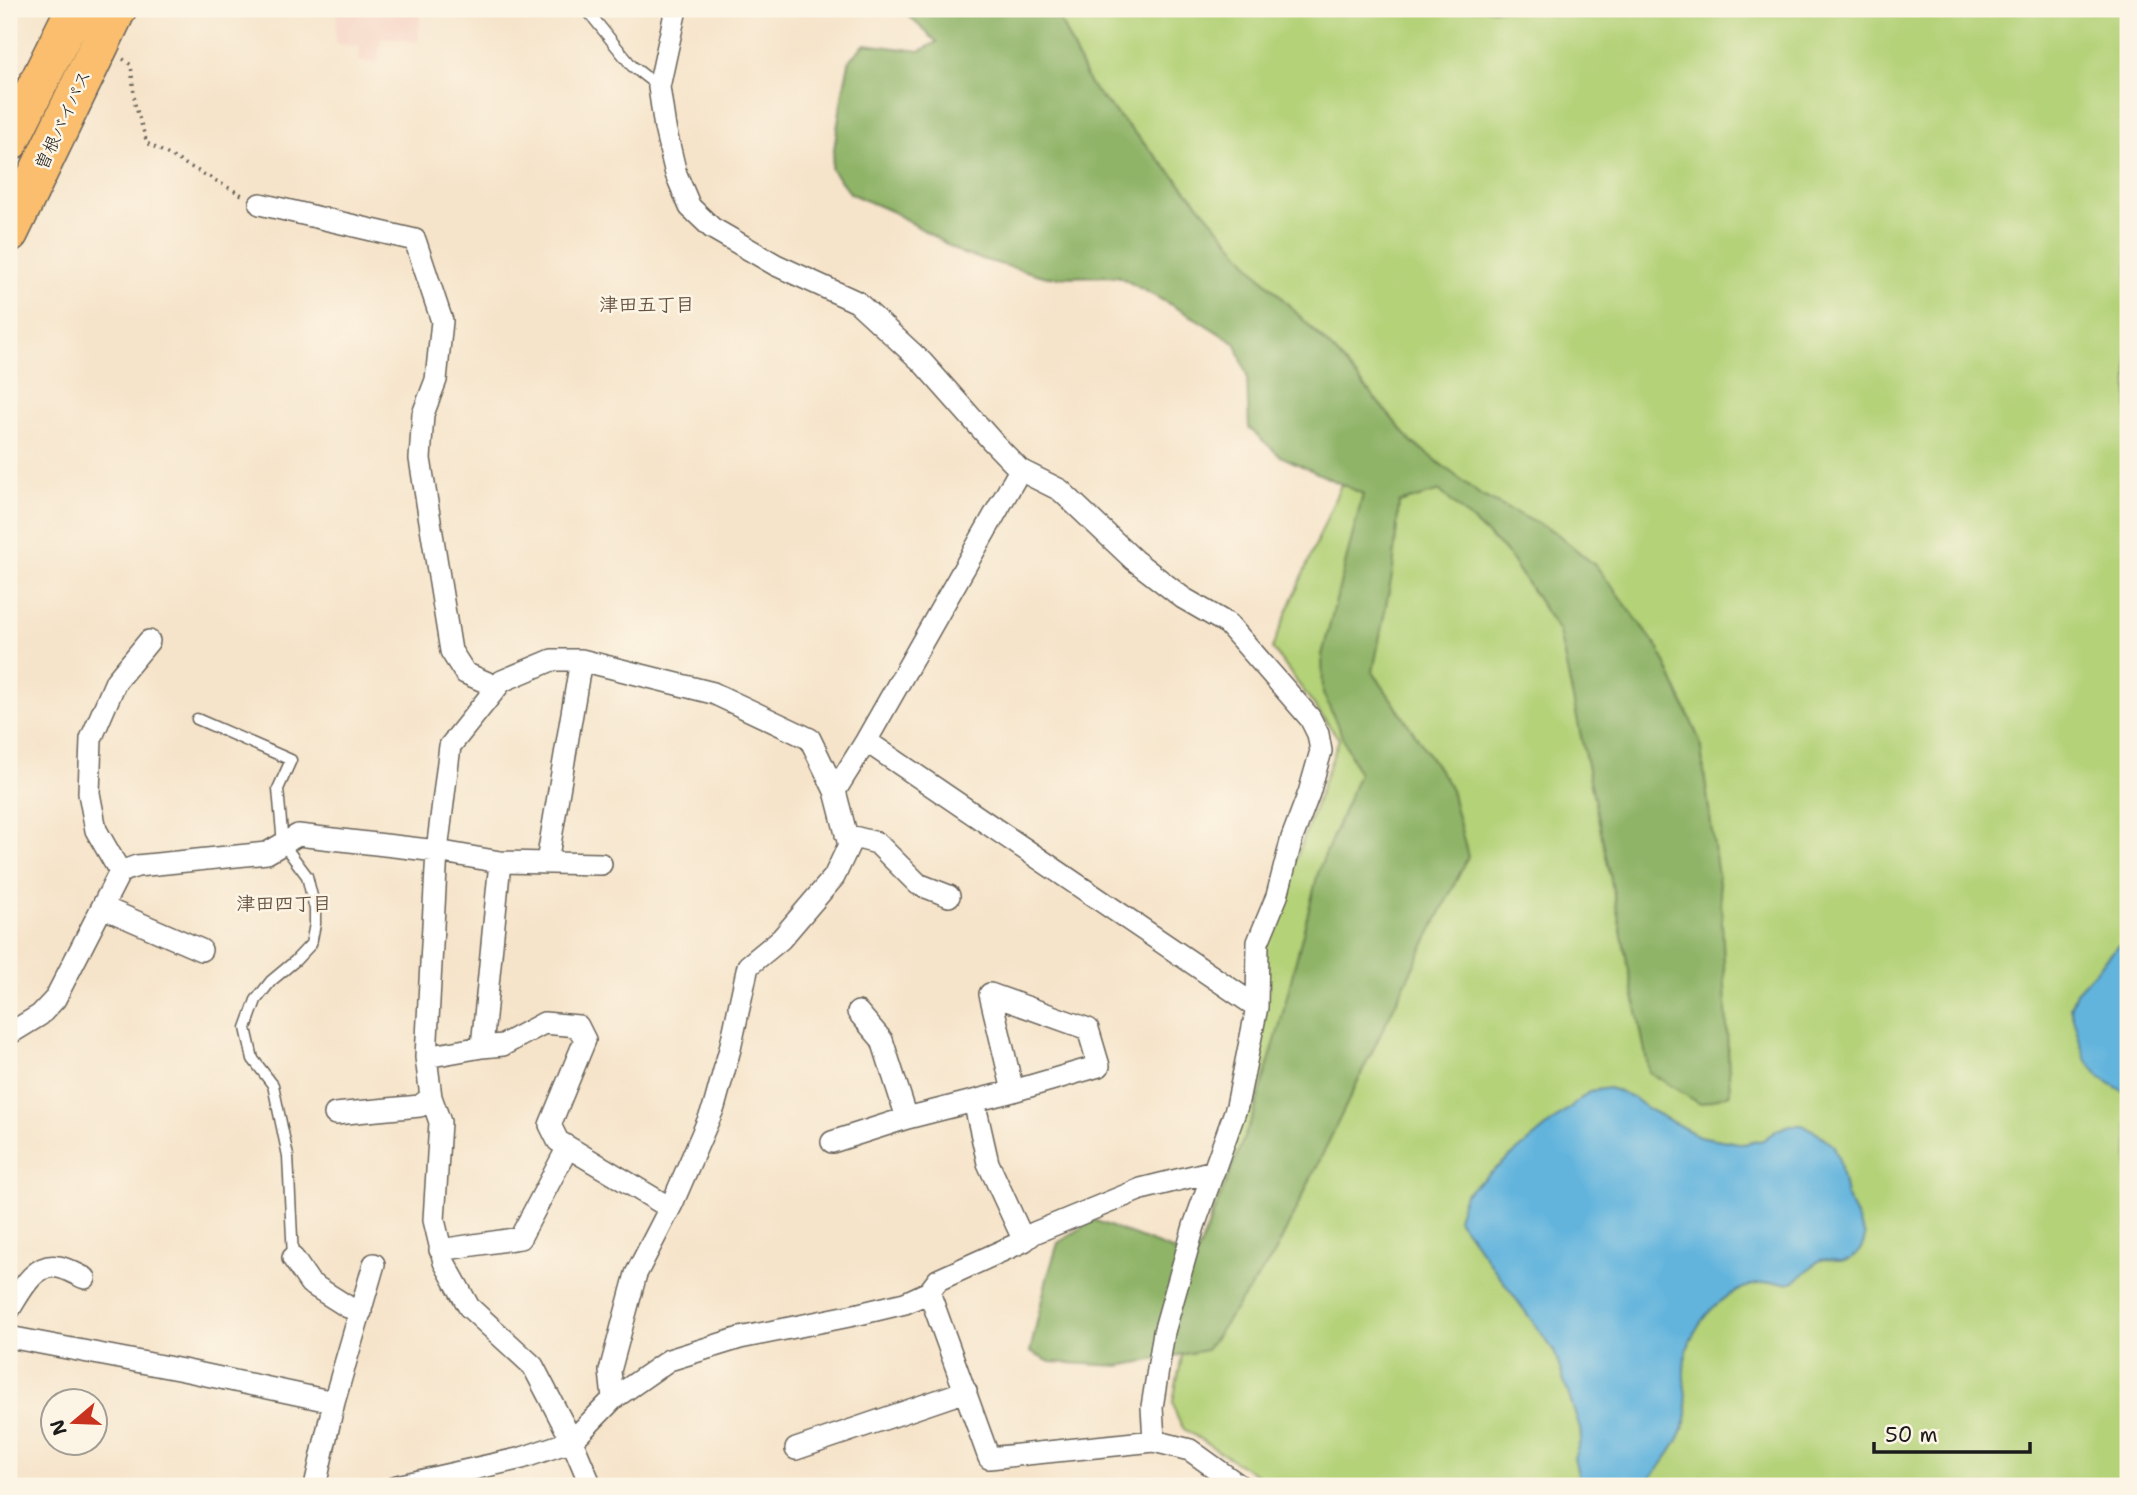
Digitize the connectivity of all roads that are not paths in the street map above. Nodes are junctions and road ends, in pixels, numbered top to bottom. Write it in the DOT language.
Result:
graph roads {
  1 [pos="75,9"];
  2 [pos="117,9"];
  3 [pos="586,9"];
  4 [pos="676,9"];
  5 [pos="659,88"];
  6 [pos="9,142"];
  7 [pos="43,163"];
  8 [pos="9,195"];
  9 [pos="260,204"];
  10 [pos="9,233"];
  11 [pos="1020,470"];
  12 [pos="149,641"];
  13 [pos="581,660"];
  14 [pos="497,687"];
  15 [pos="197,719"];
  16 [pos="866,741"];
  17 [pos="835,791"];
  18 [pos="846,835"];
  19 [pos="283,844"];
  20 [pos="437,851"];
  21 [pos="500,862"];
  22 [pos="547,862"];
  23 [pos="601,864"];
  24 [pos="120,872"];
  25 [pos="949,896"];
  26 [pos="102,907"];
  27 [pos="201,950"];
  28 [pos="1257,1007"];
  29 [pos="858,1012"];
  30 [pos="9,1034"];
  31 [pos="481,1047"];
  32 [pos="426,1057"];
  33 [pos="1013,1091"];
  34 [pos="431,1097"];
  35 [pos="974,1101"];
  36 [pos="335,1114"];
  37 [pos="907,1118"];
  38 [pos="832,1142"];
  39 [pos="568,1147"];
  40 [pos="1213,1171"];
  41 [pos="670,1208"];
  42 [pos="1024,1241"];
  43 [pos="440,1250"];
  44 [pos="293,1258"];
  45 [pos="374,1264"];
  46 [pos="85,1278"];
  47 [pos="929,1292"];
  48 [pos="9,1310"];
  49 [pos="361,1312"];
  50 [pos="9,1337"];
  51 [pos="966,1391"];
  52 [pos="613,1399"];
  53 [pos="334,1402"];
  54 [pos="572,1441"];
  55 [pos="1154,1441"];
  56 [pos="796,1449"];
  57 [pos="315,1486"];
  58 [pos="397,1486"];
  59 [pos="591,1486"];
  60 [pos="1240,1486"];
  1 -- 6 [label="highway"];
  2 -- 7 [label="highway, 曽根バイパス"];
  3 -- 5 [label="lane"];
  4 -- 5 [label="street"];
  5 -- 11 [label="street"];
  7 -- 8 [label="highway"];
  7 -- 10 [label="highway, 曽根バイパス"];
  9 -- 14 [label="street"];
  11 -- 16 [label="street"];
  11 -- 28 [label="street"];
  12 -- 24 [label="street"];
  13 -- 14 [label="street"];
  13 -- 17 [label="street"];
  13 -- 22 [label="street"];
  14 -- 20 [label="street"];
  15 -- 19 [label="lane"];
  16 -- 17 [label="street"];
  16 -- 28 [label="street"];
  17 -- 18 [label="street"];
  18 -- 25 [label="street"];
  18 -- 41 [label="street"];
  19 -- 20 [label="street"];
  19 -- 24 [label="street"];
  19 -- 44 [label="lane"];
  20 -- 21 [label="street"];
  20 -- 32 [label="street"];
  21 -- 22 [label="street"];
  21 -- 31 [label="street"];
  22 -- 23 [label="street"];
  24 -- 26 [label="street"];
  26 -- 27 [label="street"];
  26 -- 30 [label="street"];
  28 -- 40 [label="street"];
  29 -- 37 [label="street"];
  31 -- 32 [label="street"];
  31 -- 39 [label="street"];
  32 -- 34 [label="street"];
  33 -- 33 [label="street"];
  33 -- 35 [label="street"];
  34 -- 36 [label="street"];
  34 -- 43 [label="street"];
  35 -- 37 [label="street"];
  35 -- 42 [label="street"];
  37 -- 38 [label="street"];
  39 -- 41 [label="street"];
  39 -- 43 [label="street"];
  40 -- 42 [label="street"];
  40 -- 55 [label="street"];
  41 -- 52 [label="street"];
  42 -- 47 [label="street"];
  43 -- 54 [label="street"];
  44 -- 49 [label="street"];
  45 -- 49 [label="street"];
  46 -- 48 [label="street"];
  47 -- 51 [label="street"];
  47 -- 52 [label="street"];
  49 -- 53 [label="street"];
  50 -- 53 [label="street"];
  51 -- 55 [label="street"];
  51 -- 56 [label="street"];
  52 -- 54 [label="street"];
  53 -- 57 [label="street"];
  54 -- 58 [label="street"];
  54 -- 59 [label="street"];
  55 -- 60 [label="street"];
}
